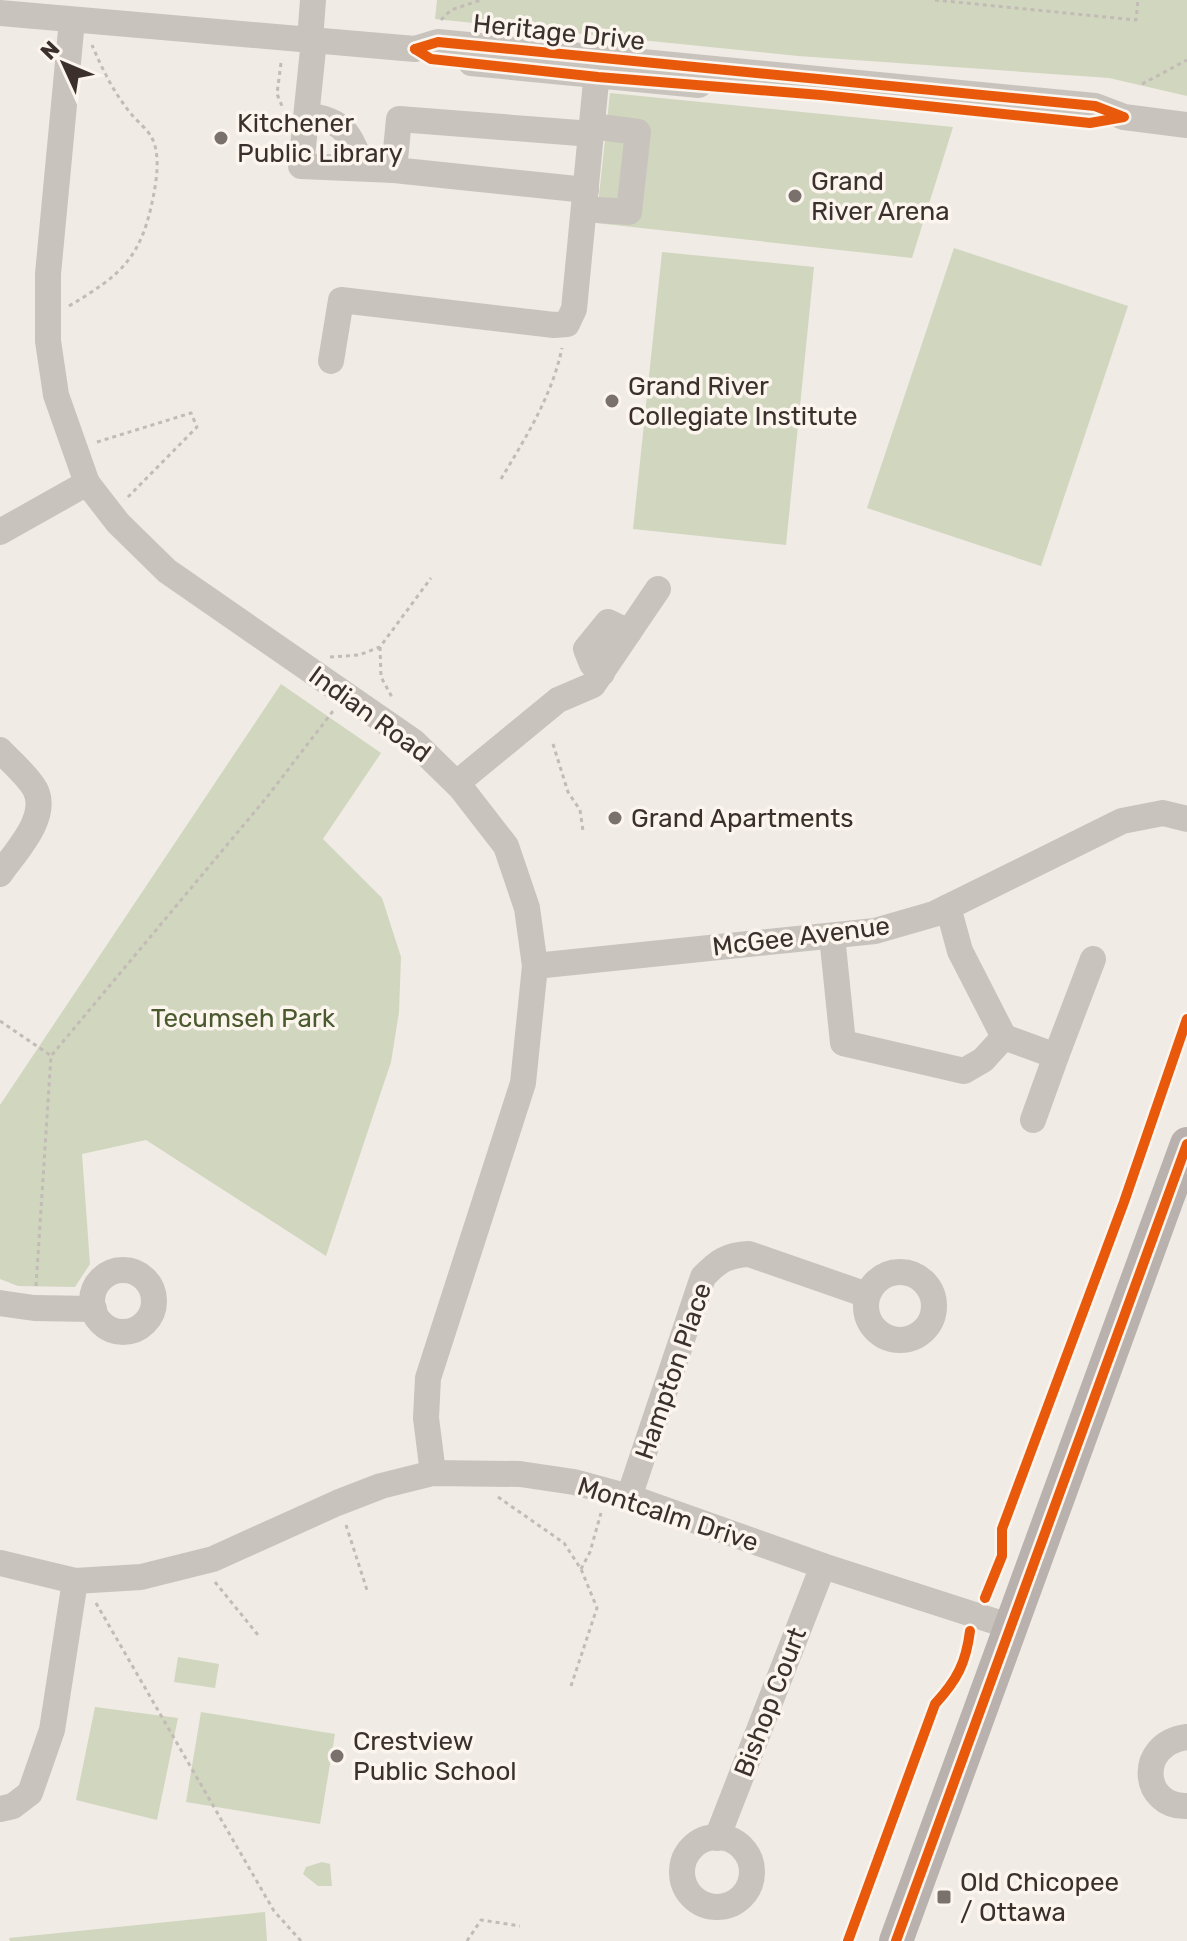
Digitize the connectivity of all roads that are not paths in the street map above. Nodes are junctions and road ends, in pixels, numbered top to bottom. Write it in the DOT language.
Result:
graph roads {
  1 [pos="313,0"];
  2 [pos="0,13"];
  3 [pos="72,20"];
  4 [pos="312,40"];
  5 [pos="598,67"];
  6 [pos="294,111"];
  7 [pos="1187,125"];
  8 [pos="592,130"];
  9 [pos="364,168"];
  10 [pos="394,170"];
  11 [pos="585,199"];
  12 [pos="331,361"];
  13 [pos="87,483"];
  14 [pos="0,532"];
  15 [pos="658,589"];
  16 [pos="0,750"];
  17 [pos="457,783"];
  18 [pos="1187,819"];
  19 [pos="0,874"];
  20 [pos="948,907"];
  21 [pos="832,936"];
  22 [pos="1093,959"];
  23 [pos="535,966"];
  24 [pos="1004,1037"];
  25 [pos="1056,1056"];
  26 [pos="1033,1120"];
  27 [pos="1187,1144"];
  28 [pos="867,1295"];
  29 [pos="0,1303"];
  30 [pos="94,1309"];
  31 [pos="433,1473"];
  32 [pos="618,1494"];
  33 [pos="0,1563"];
  34 [pos="823,1566"];
  35 [pos="75,1581"];
  36 [pos="1009,1626"];
  37 [pos="1187,1737"];
  38 [pos="1187,1806"];
  39 [pos="0,1809"];
  40 [pos="717,1838"];
  41 [pos="896,1941"];
  1 -- 4 [label="street"];
  2 -- 3 [label="street, Heritage Drive"];
  3 -- 4 [label="street, Heritage Drive"];
  3 -- 13 [label="street, Indian Road"];
  4 -- 5 [label="street, Heritage Drive"];
  4 -- 6 [label="street"];
  5 -- 7 [label="street, Heritage Drive"];
  5 -- 8 [label="street"];
  6 -- 9 [label="street"];
  6 -- 9 [label="street"];
  8 -- 10 [label="street"];
  8 -- 11 [label="street"];
  8 -- 11 [label="street"];
  9 -- 10 [label="street"];
  10 -- 11 [label="street"];
  11 -- 12 [label="street"];
  13 -- 14 [label="street"];
  13 -- 17 [label="street, Indian Road"];
  15 -- 17 [label="street"];
  16 -- 19 [label="street"];
  17 -- 23 [label="street, Indian Road"];
  18 -- 20 [label="street, McGee Avenue"];
  20 -- 21 [label="street, McGee Avenue"];
  20 -- 24 [label="street"];
  21 -- 23 [label="street, McGee Avenue"];
  21 -- 24 [label="street"];
  22 -- 25 [label="street"];
  23 -- 31 [label="street, Indian Road"];
  24 -- 25 [label="street"];
  25 -- 26 [label="street"];
  27 -- 36 [label="main road"];
  28 -- 32 [label="street, Hampton Place"];
  29 -- 30 [label="street"];
  31 -- 32 [label="street, Montcalm Drive"];
  31 -- 35 [label="street, Montcalm Drive"];
  32 -- 34 [label="street, Montcalm Drive"];
  33 -- 35 [label="street, Montcalm Drive"];
  34 -- 36 [label="street, Montcalm Drive"];
  34 -- 40 [label="street, Bishop Court"];
  35 -- 39 [label="street"];
  36 -- 41 [label="main road"];
  37 -- 38 [label="street"];
}
